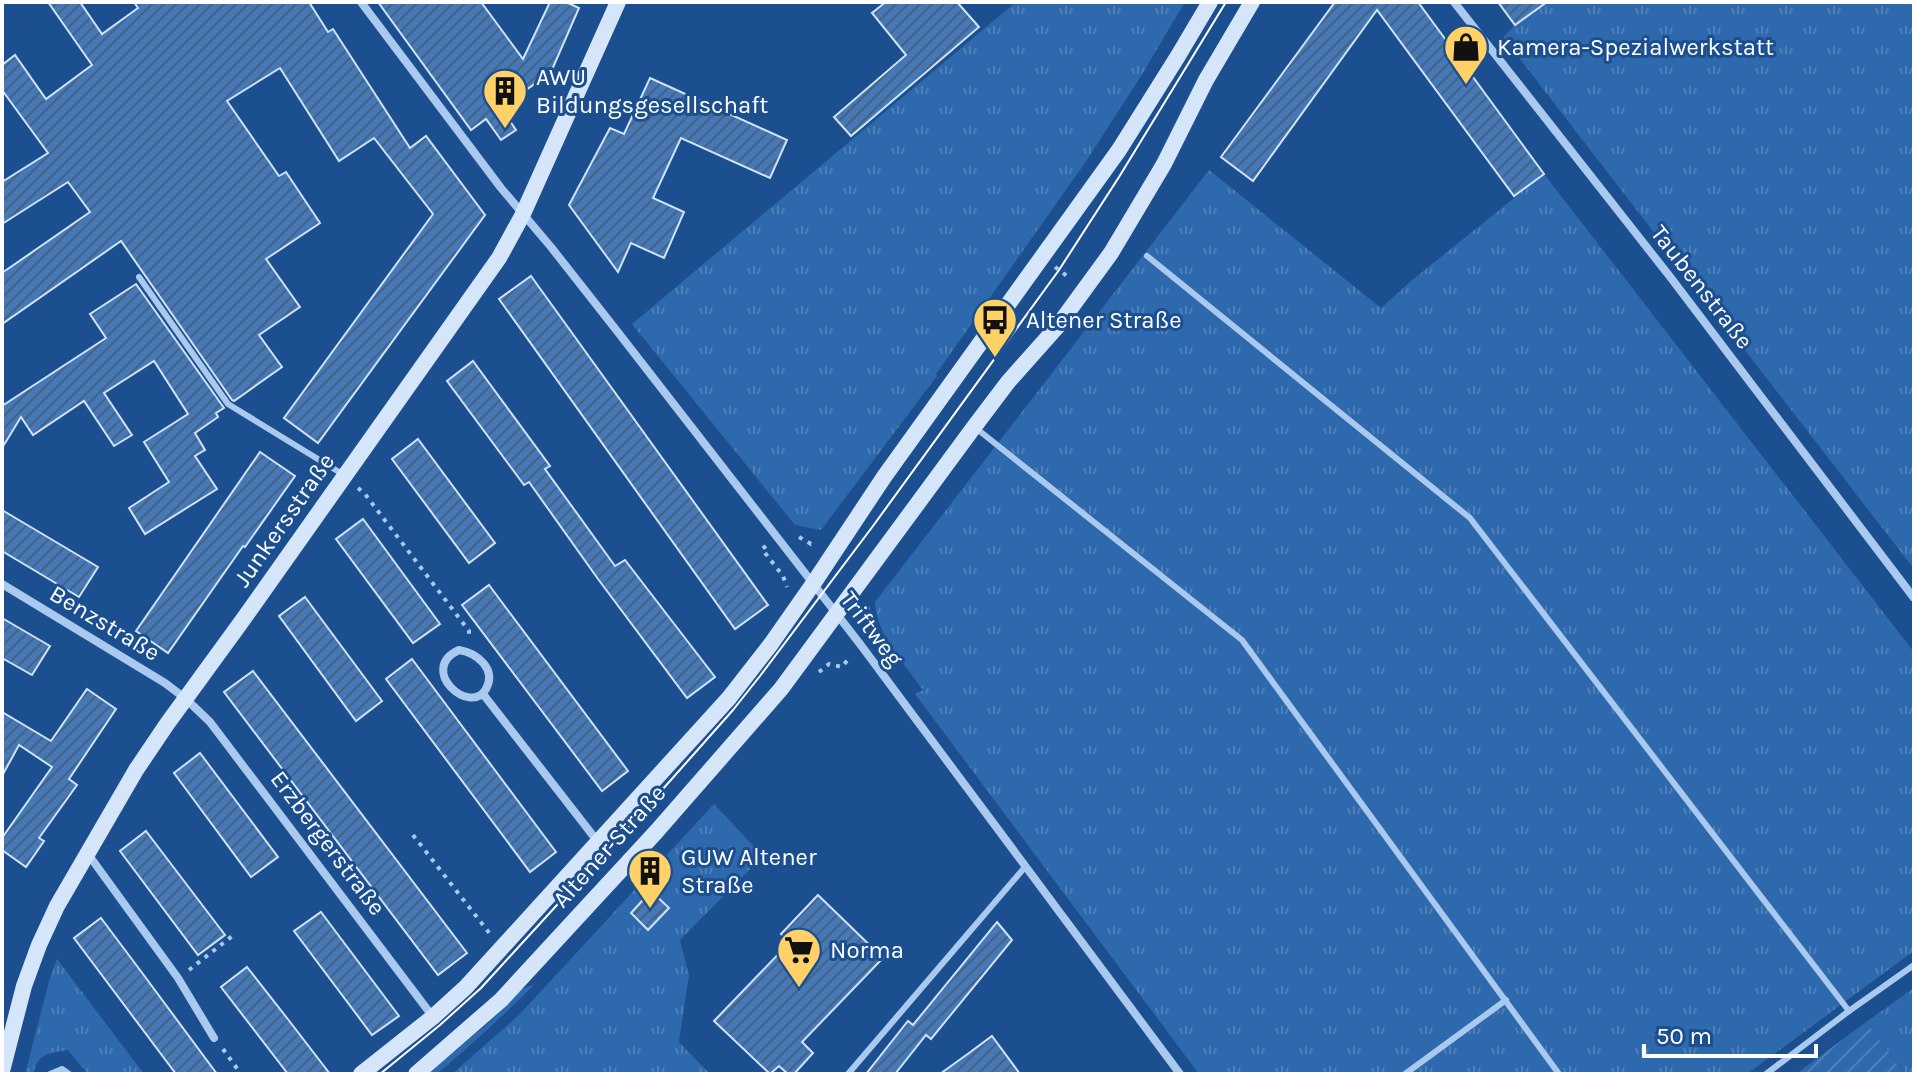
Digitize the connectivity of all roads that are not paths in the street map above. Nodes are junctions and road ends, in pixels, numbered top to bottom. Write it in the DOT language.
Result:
graph roads {
  1 [pos="361,2"];
  2 [pos="618,2"];
  3 [pos="1210,2"];
  4 [pos="1252,2"];
  5 [pos="1454,2"];
  6 [pos="522,216"];
  7 [pos="1147,256"];
  8 [pos="139,277"];
  9 [pos="974,427"];
  10 [pos="344,475"];
  11 [pos="2,584"];
  12 [pos="813,584"];
  13 [pos="1914,598"];
  14 [pos="837,615"];
  15 [pos="483,694"];
  16 [pos="186,699"];
  17 [pos="599,842"];
  18 [pos="88,853"];
  19 [pos="1025,867"];
  20 [pos="1914,965"];
  21 [pos="1506,1000"];
  22 [pos="1849,1011"];
  23 [pos="433,1017"];
  24 [pos="214,1038"];
  25 [pos="2,1071"];
  26 [pos="50,1074"];
  27 [pos="69,1074"];
  28 [pos="361,1074"];
  29 [pos="416,1074"];
  30 [pos="848,1074"];
  31 [pos="1180,1074"];
  32 [pos="1405,1074"];
  33 [pos="1559,1074"];
  34 [pos="1766,1074"];
  1 -- 6 [label="street, Triftweg"];
  2 -- 6 [label="main road, Junkersstraße"];
  3 -- 12 [label="main road, Altener Straße"];
  4 -- 9 [label="main road, Altener Straße"];
  5 -- 13 [label="street, Taubenstraße"];
  6 -- 10 [label="main road, Junkersstraße"];
  6 -- 12 [label="street, Triftweg"];
  7 -- 22 [label="lane"];
  8 -- 10 [label="lane"];
  9 -- 14 [label="main road, Altener Straße"];
  9 -- 21 [label="lane"];
  10 -- 16 [label="main road, Junkersstraße"];
  11 -- 16 [label="street, Benzstraße"];
  12 -- 14 [label="street, Triftweg"];
  12 -- 17 [label="main road, Altener Straße"];
  14 -- 19 [label="street, Triftweg"];
  14 -- 29 [label="main road, Altener Straße"];
  15 -- 15 [label="street"];
  15 -- 17 [label="street, Altener Straße"];
  16 -- 18 [label="main road, Junkersstraße"];
  16 -- 23 [label="street, Erzbergerstraße"];
  17 -- 23 [label="main road, Altener Straße"];
  18 -- 24 [label="street"];
  18 -- 25 [label="main road, Junkersstraße"];
  19 -- 30 [label="lane"];
  19 -- 31 [label="street, Triftweg"];
  20 -- 22 [label="lane"];
  21 -- 32 [label="lane"];
  21 -- 33 [label="lane"];
  22 -- 34 [label="lane"];
  23 -- 28 [label="main road, Altener Straße"];
  26 -- 27 [label="lane"];
}
